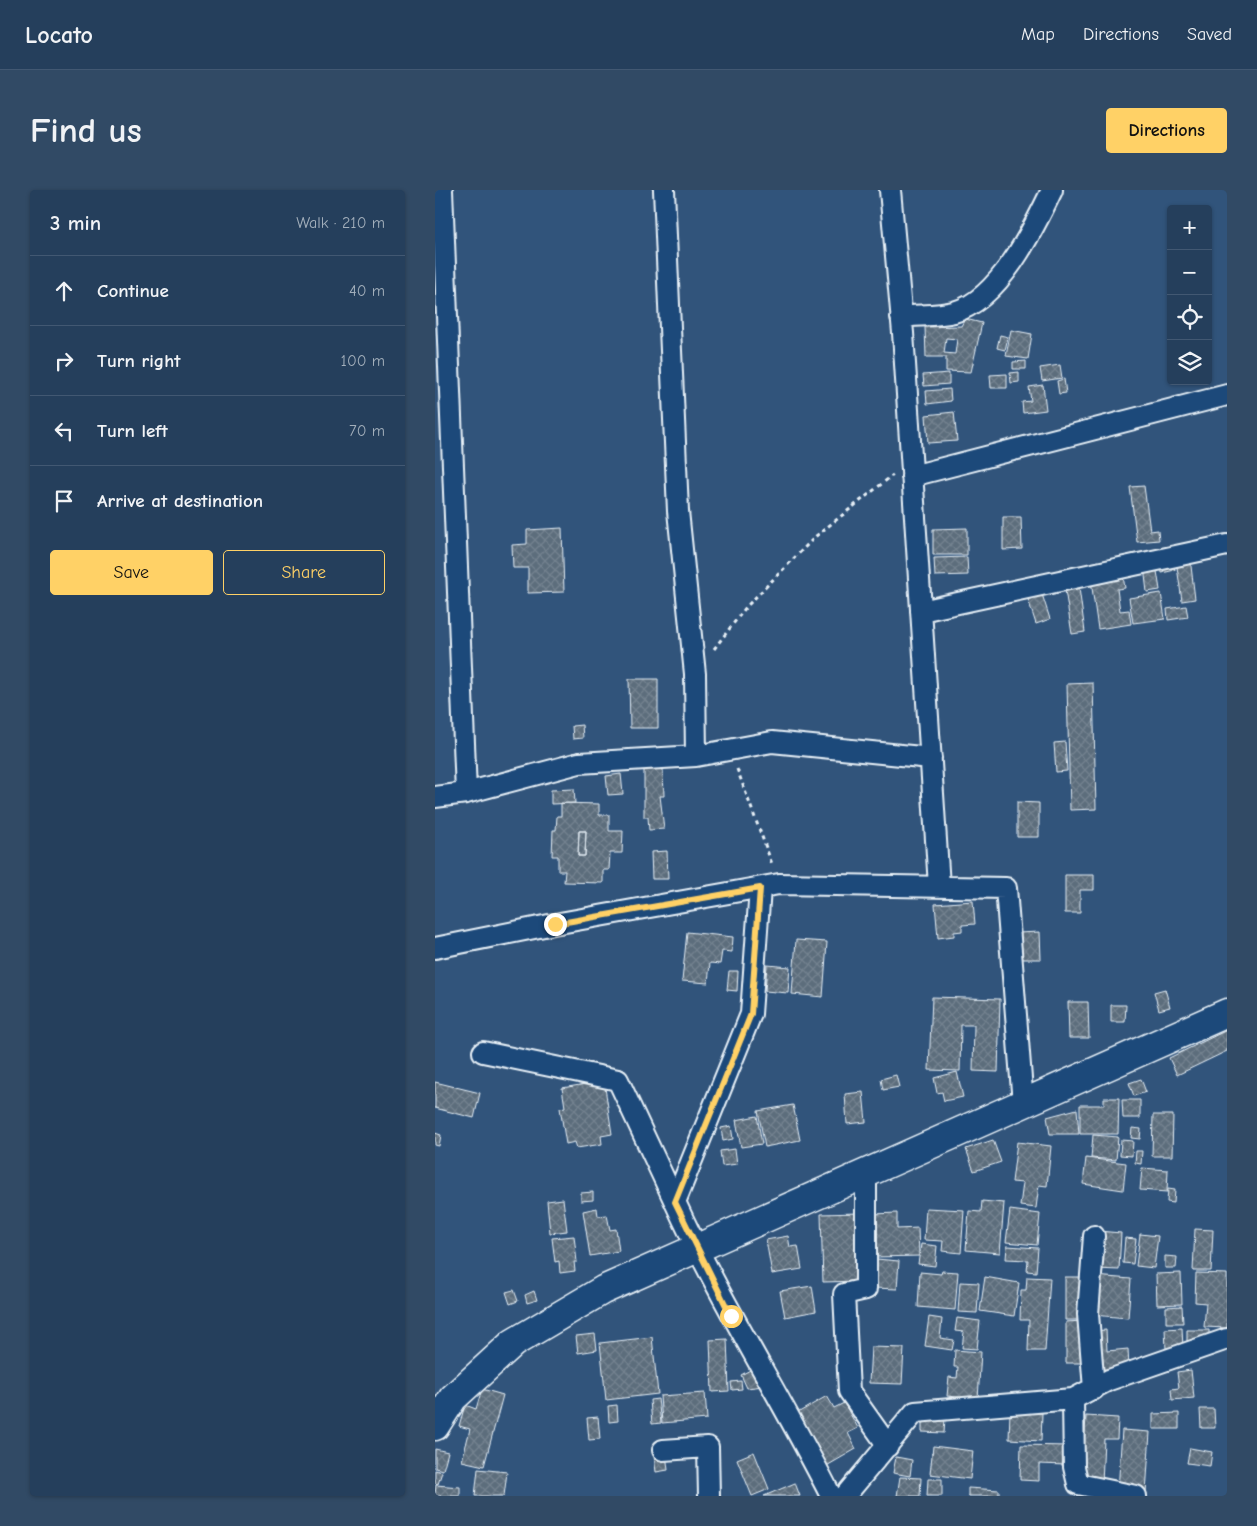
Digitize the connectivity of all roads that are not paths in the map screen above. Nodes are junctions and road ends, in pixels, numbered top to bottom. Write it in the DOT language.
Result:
graph roads {
  1 [pos="442,190"];
  2 [pos="663,190"];
  3 [pos="889,190"];
  4 [pos="1052,190"];
  5 [pos="901,317"];
  6 [pos="1227,395"];
  7 [pos="911,468"];
  8 [pos="1227,545"];
  9 [pos="921,611"];
  10 [pos="696,756"];
  11 [pos="931,758"];
  12 [pos="466,793"];
  13 [pos="435,797"];
  14 [pos="770,886"];
  15 [pos="939,886"];
  16 [pos="435,948"];
  17 [pos="1227,1013"];
  18 [pos="483,1052"];
  19 [pos="1023,1104"];
  20 [pos="866,1173"];
  21 [pos="675,1202"];
  22 [pos="1094,1236"];
  23 [pos="696,1249"];
  24 [pos="1227,1339"];
  25 [pos="1094,1388"];
  26 [pos="1073,1399"];
  27 [pos="435,1426"];
  28 [pos="888,1446"];
  29 [pos="663,1450"];
  30 [pos="1113,1494"];
  31 [pos="709,1496"];
  32 [pos="831,1496"];
  33 [pos="845,1496"];
  34 [pos="1136,1496"];
  1 -- 12 [label="street"];
  2 -- 10 [label="street"];
  3 -- 5 [label="street"];
  4 -- 5 [label="street"];
  5 -- 7 [label="street"];
  6 -- 7 [label="street"];
  7 -- 9 [label="street"];
  8 -- 9 [label="street"];
  9 -- 11 [label="street"];
  10 -- 11 [label="street"];
  10 -- 12 [label="street"];
  11 -- 15 [label="street"];
  12 -- 13 [label="street"];
  14 -- 15 [label="street"];
  14 -- 16 [label="street"];
  14 -- 21 [label="street"];
  15 -- 19 [label="street"];
  17 -- 19 [label="street"];
  18 -- 21 [label="street"];
  19 -- 20 [label="street"];
  20 -- 23 [label="street"];
  20 -- 28 [label="street"];
  21 -- 23 [label="street"];
  22 -- 25 [label="street"];
  23 -- 27 [label="street"];
  23 -- 32 [label="street"];
  24 -- 25 [label="street"];
  25 -- 26 [label="street"];
  26 -- 28 [label="street"];
  26 -- 30 [label="street"];
  28 -- 33 [label="street"];
  29 -- 31 [label="street"];
  30 -- 34 [label="street"];
}
